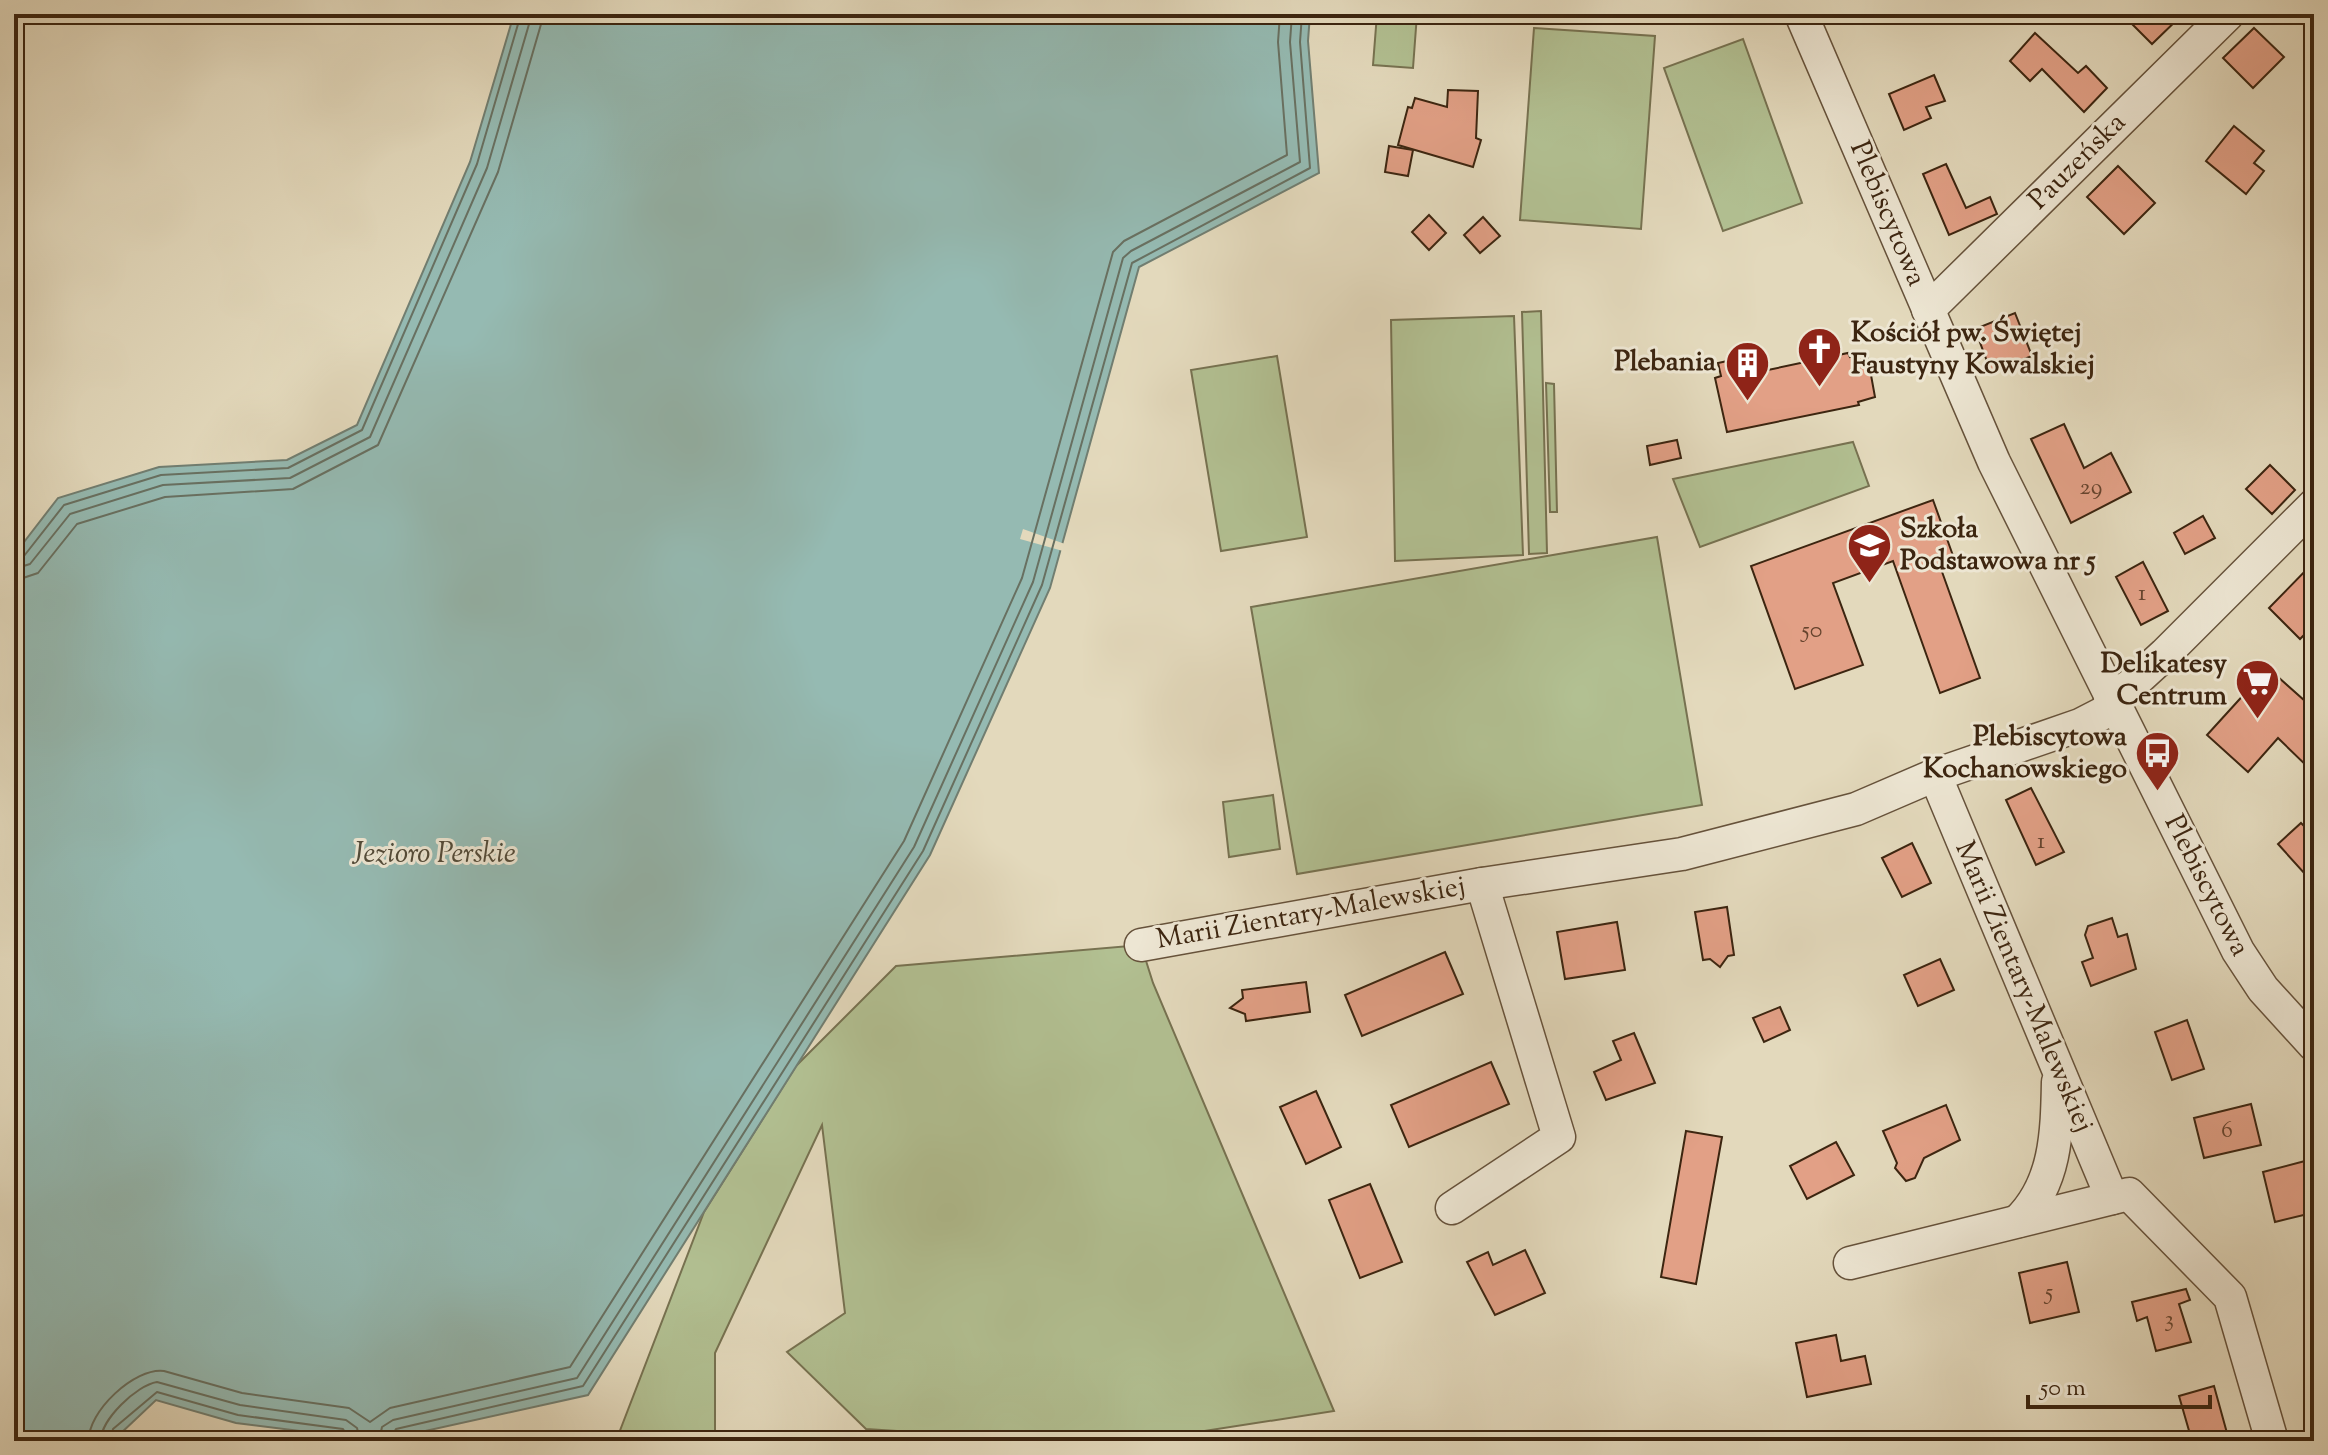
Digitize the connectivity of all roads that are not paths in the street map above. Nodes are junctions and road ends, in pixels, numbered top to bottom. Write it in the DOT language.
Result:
graph roads {
  1 [pos="1801,14"];
  2 [pos="2228,14"];
  3 [pos="1928,310"];
  4 [pos="2314,505"];
  5 [pos="2112,702"];
  6 [pos="1935,775"];
  7 [pos="1482,884"];
  8 [pos="1141,945"];
  9 [pos="2314,1045"];
  10 [pos="2059,1071"];
  11 [pos="2112,1198"];
  12 [pos="1452,1208"];
  13 [pos="2018,1221"];
  14 [pos="1850,1263"];
  15 [pos="2272,1441"];
  1 -- 3 [label="street, Plebiscytowa"];
  2 -- 3 [label="street, Pauzeńska"];
  3 -- 5 [label="street, Plebiscytowa"];
  4 -- 5 [label="street, Marii Zientary-Malewskiej"];
  5 -- 6 [label="street, Marii Zientary-Malewskiej"];
  5 -- 9 [label="street, Plebiscytowa"];
  6 -- 7 [label="street, Marii Zientary-Malewskiej"];
  6 -- 10 [label="street, Marii Zientary-Malewskiej"];
  7 -- 8 [label="street, Marii Zientary-Malewskiej"];
  7 -- 12 [label="street, Marii Zientary-Malewskiej"];
  10 -- 11 [label="street, Marii Zientary-Malewskiej"];
  10 -- 13 [label="street"];
  11 -- 13 [label="street"];
  11 -- 15 [label="street"];
  13 -- 14 [label="street"];
}
